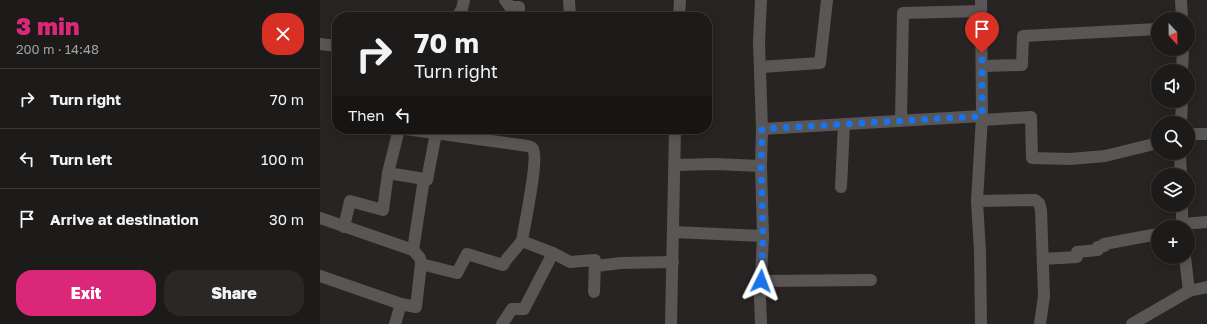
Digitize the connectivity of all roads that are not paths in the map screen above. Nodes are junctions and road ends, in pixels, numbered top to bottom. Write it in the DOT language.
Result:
graph roads {
  1 [pos="464,0"];
  2 [pos="504,0"];
  3 [pos="569,0"];
  4 [pos="680,0"];
  5 [pos="761,0"];
  6 [pos="827,0"];
  7 [pos="1182,0"];
  8 [pos="981,6"];
  9 [pos="460,12"];
  10 [pos="519,12"];
  11 [pos="570,12"];
  12 [pos="679,12"];
  13 [pos="1182,12"];
  14 [pos="1151,29"];
  15 [pos="320,44"];
  16 [pos="332,45"];
  17 [pos="982,66"];
  18 [pos="760,67"];
  19 [pos="982,118"];
  20 [pos="901,120"];
  21 [pos="844,124"];
  22 [pos="762,129"];
  23 [pos="398,134"];
  24 [pos="436,134"];
  25 [pos="442,134"];
  26 [pos="676,134"];
  27 [pos="1195,134"];
  28 [pos="1207,134"];
  29 [pos="1151,145"];
  30 [pos="675,165"];
  31 [pos="761,166"];
  32 [pos="388,174"];
  33 [pos="424,178"];
  34 [pos="840,187"];
  35 [pos="977,201"];
  36 [pos="320,218"];
  37 [pos="1207,222"];
  38 [pos="1195,223"];
  39 [pos="344,226"];
  40 [pos="673,232"];
  41 [pos="1151,235"];
  42 [pos="763,236"];
  43 [pos="522,241"];
  44 [pos="413,250"];
  45 [pos="553,253"];
  46 [pos="1043,259"];
  47 [pos="673,262"];
  48 [pos="421,264"];
  49 [pos="1186,264"];
  50 [pos="596,266"];
  51 [pos="320,276"];
  52 [pos="871,280"];
  53 [pos="761,281"];
  54 [pos="1207,287"];
  55 [pos="1189,291"];
  56 [pos="594,292"];
  57 [pos="401,304"];
  58 [pos="395,324"];
  59 [pos="502,324"];
  60 [pos="671,324"];
  61 [pos="761,324"];
  62 [pos="981,324"];
  63 [pos="1040,324"];
  64 [pos="1132,324"];
  1 -- 9 [label="street"];
  2 -- 10 [label="street"];
  3 -- 11 [label="street"];
  4 -- 12 [label="street"];
  5 -- 18 [label="street"];
  6 -- 18 [label="street"];
  7 -- 13 [label="street"];
  8 -- 17 [label="street"];
  8 -- 20 [label="street"];
  14 -- 17 [label="street"];
  15 -- 16 [label="street"];
  17 -- 19 [label="street"];
  18 -- 22 [label="street"];
  19 -- 20 [label="street"];
  19 -- 29 [label="street"];
  19 -- 35 [label="street"];
  20 -- 21 [label="street"];
  21 -- 22 [label="street"];
  21 -- 34 [label="street"];
  22 -- 31 [label="street"];
  23 -- 32 [label="street"];
  24 -- 33 [label="street"];
  25 -- 43 [label="street"];
  26 -- 30 [label="street"];
  27 -- 28 [label="street"];
  30 -- 31 [label="street"];
  30 -- 40 [label="street"];
  31 -- 42 [label="street"];
  32 -- 33 [label="street"];
  32 -- 39 [label="street"];
  33 -- 44 [label="street"];
  35 -- 46 [label="street"];
  35 -- 62 [label="street"];
  36 -- 39 [label="street"];
  37 -- 38 [label="street"];
  39 -- 44 [label="street"];
  40 -- 42 [label="street"];
  40 -- 47 [label="street"];
  41 -- 46 [label="street"];
  42 -- 53 [label="street"];
  43 -- 45 [label="street"];
  43 -- 48 [label="street"];
  44 -- 48 [label="street"];
  45 -- 50 [label="street"];
  45 -- 59 [label="street"];
  46 -- 63 [label="street"];
  47 -- 50 [label="street"];
  47 -- 60 [label="street"];
  48 -- 57 [label="street"];
  49 -- 55 [label="street"];
  50 -- 56 [label="street"];
  51 -- 57 [label="street"];
  52 -- 53 [label="street"];
  53 -- 61 [label="street"];
  54 -- 55 [label="street"];
  55 -- 64 [label="street"];
  57 -- 58 [label="street"];
}
